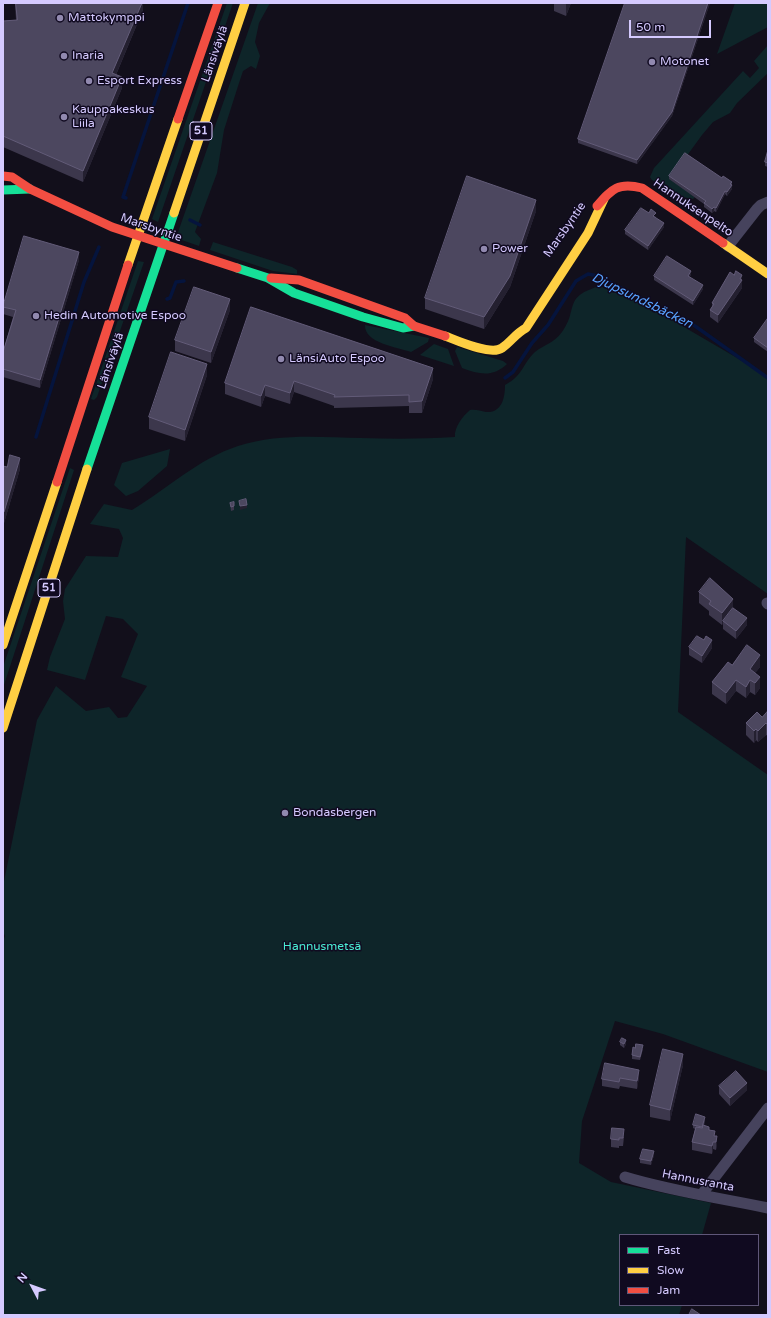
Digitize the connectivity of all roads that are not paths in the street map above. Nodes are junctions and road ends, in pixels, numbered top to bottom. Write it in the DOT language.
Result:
graph roads {
  1 [pos="218,3"];
  2 [pos="245,3"];
  3 [pos="3,176"];
  4 [pos="30,189"];
  5 [pos="3,190"];
  6 [pos="604,199"];
  7 [pos="768,202"];
  8 [pos="582,222"];
  9 [pos="728,246"];
  10 [pos="768,274"];
  11 [pos="268,278"];
  12 [pos="517,322"];
  13 [pos="414,326"];
  14 [pos="516,333"];
  15 [pos="3,645"];
  16 [pos="3,728"];
  17 [pos="768,1108"];
  18 [pos="625,1177"];
  19 [pos="702,1194"];
  20 [pos="768,1208"];
  1 -- 15 [label="main road, Länsiväylä / 51"];
  2 -- 16 [label="main road, Länsiväylä / 51"];
  3 -- 4 [label="main road, Marsbyntie"];
  4 -- 5 [label="main road, Marsbyntie"];
  4 -- 11 [label="main road, Marsbyntie"];
  6 -- 8 [label="main road, Marsbyntie"];
  6 -- 9 [label="main road, Hannuksenpelto"];
  6 -- 14 [label="main road, Marsbyntie"];
  7 -- 9 [label="street"];
  9 -- 10 [label="main road, Hannuksenpelto"];
  11 -- 13 [label="main road, Marsbyntie"];
  11 -- 13 [label="main road, Marsbyntie"];
  12 -- 14 [label="main road"];
  13 -- 14 [label="main road, Marsbyntie"];
  17 -- 19 [label="street"];
  18 -- 19 [label="street, Hannusranta"];
  19 -- 20 [label="street, Hannusranta"];
}
